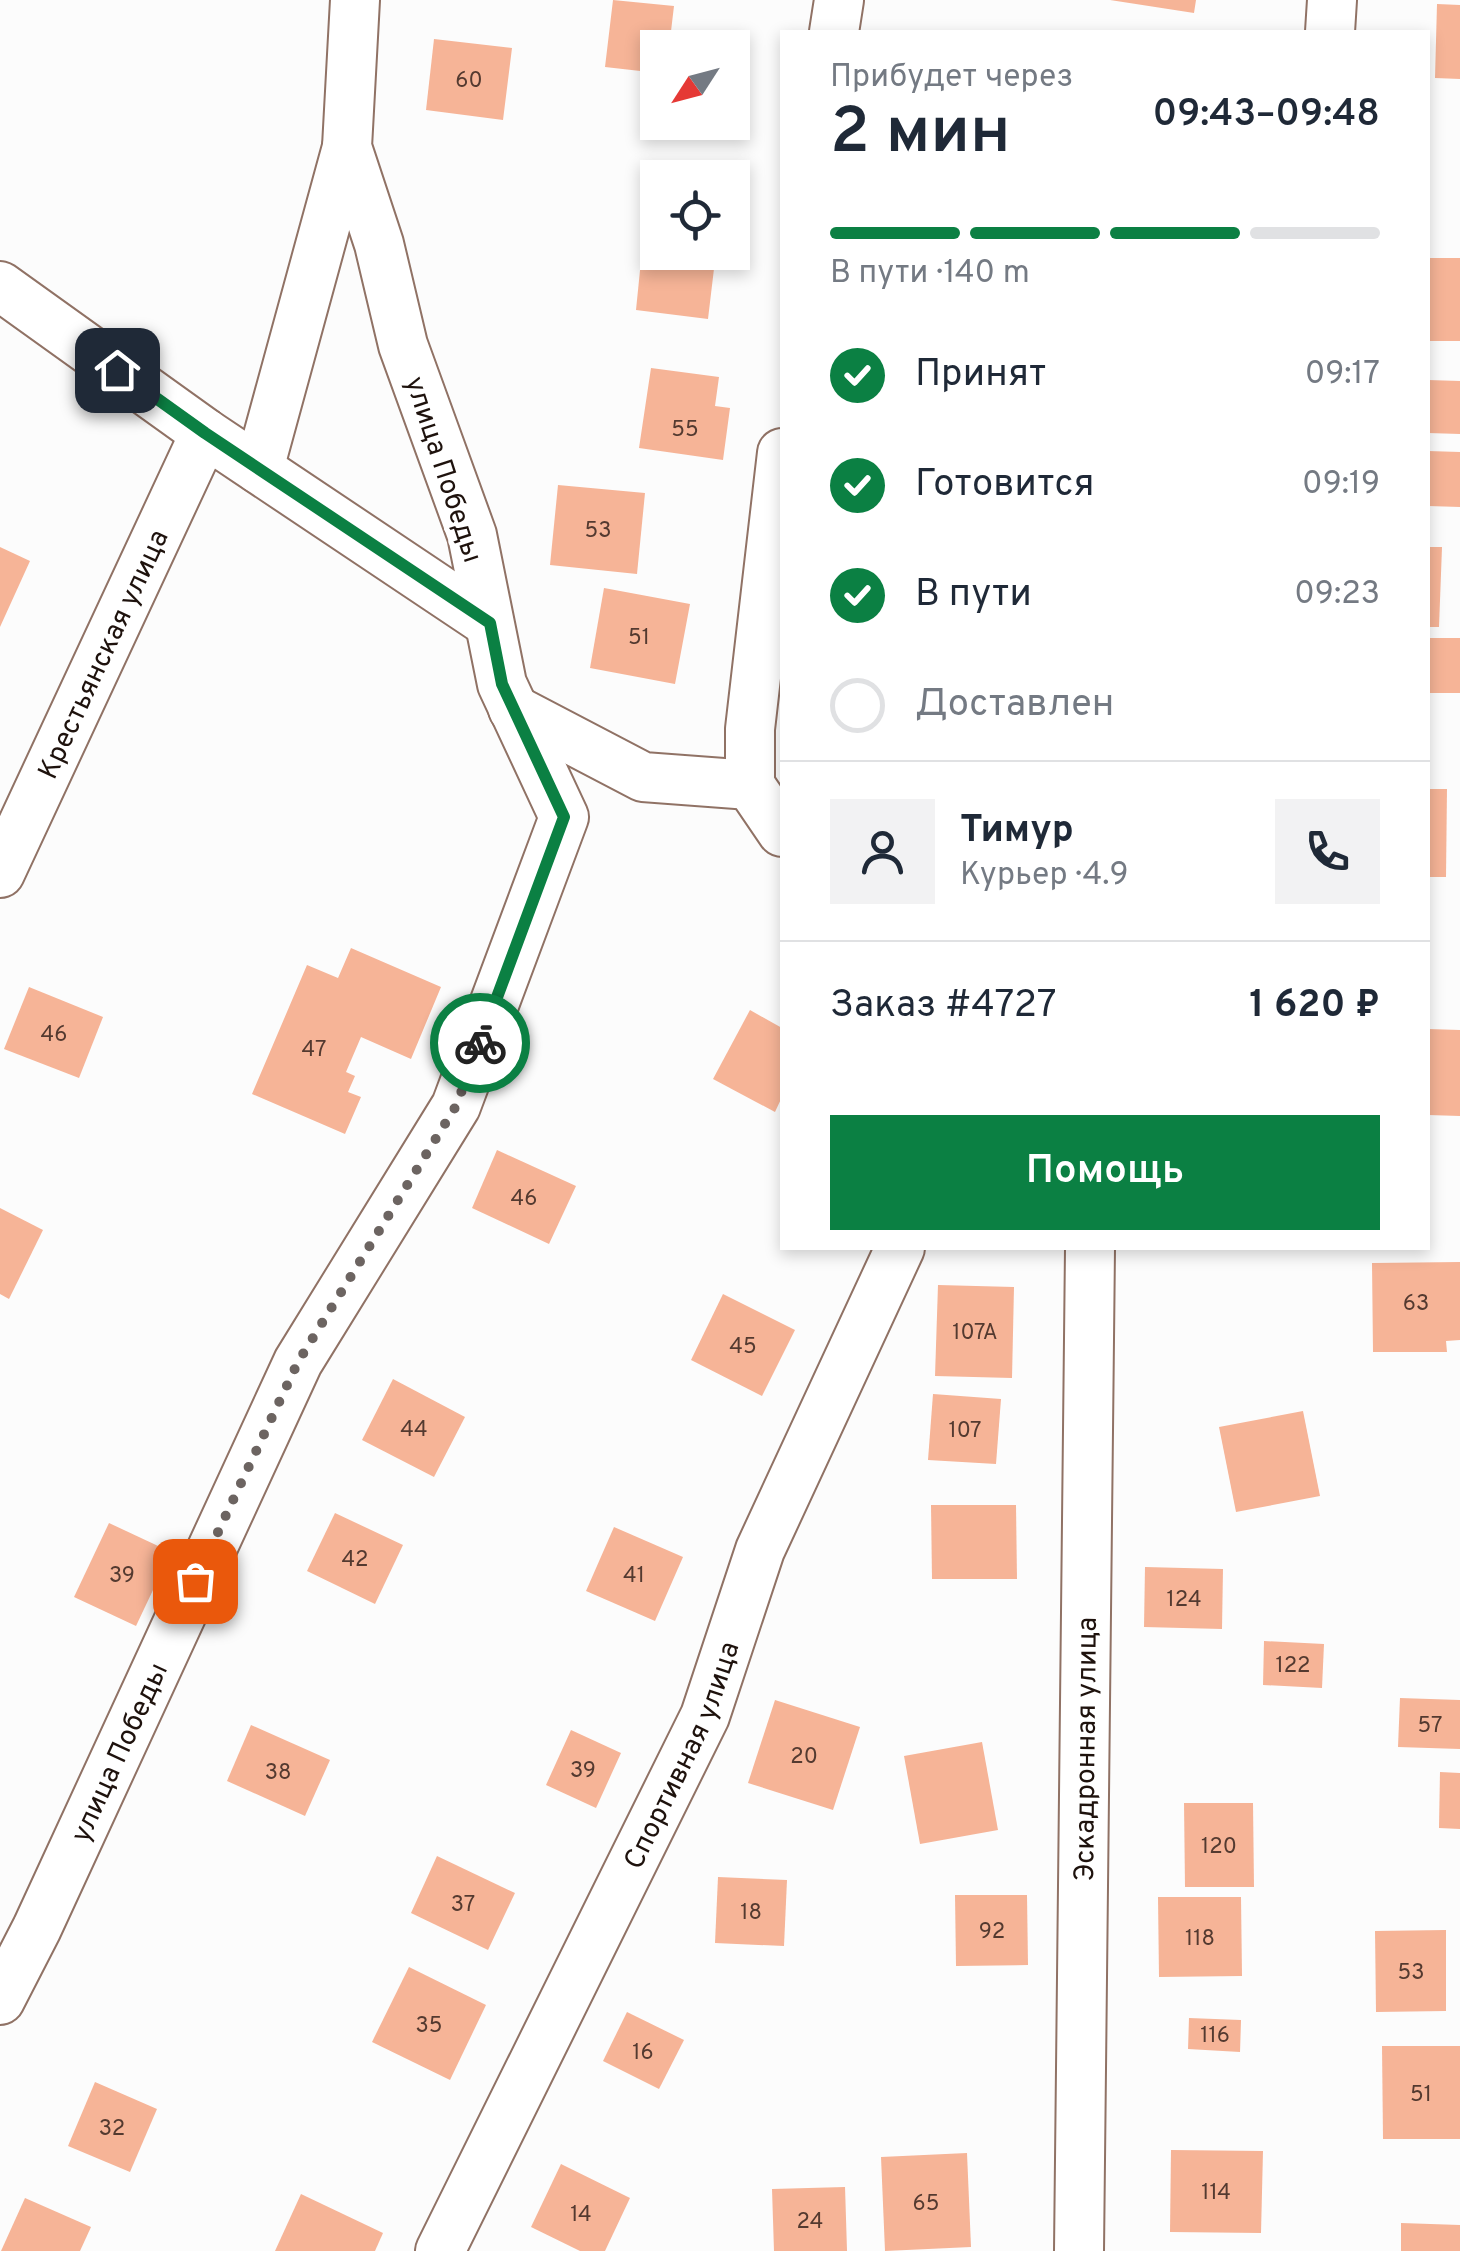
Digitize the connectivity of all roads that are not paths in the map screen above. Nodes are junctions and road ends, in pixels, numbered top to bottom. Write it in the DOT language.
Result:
graph roads {
  1 [pos="355,0"];
  2 [pos="838,0"];
  3 [pos="1332,0"];
  4 [pos="834,30"];
  5 [pos="1330,30"];
  6 [pos="348,147"];
  7 [pos="0,286"];
  8 [pos="205,433"];
  9 [pos="259,469"];
  10 [pos="780,470"];
  11 [pos="490,623"];
  12 [pos="514,709"];
  13 [pos="750,785"];
  14 [pos="780,829"];
  15 [pos="0,872"];
  16 [pos="899,1250"];
  17 [pos="1090,1250"];
  18 [pos="0,2000"];
  19 [pos="440,2251"];
  20 [pos="1079,2251"];
  1 -- 6 [label="street, улица Победы"];
  2 -- 4 [label="street"];
  3 -- 5 [label="street"];
  6 -- 9 [label="street"];
  6 -- 11 [label="street, улица Победы"];
  7 -- 8 [label="street"];
  8 -- 9 [label="street"];
  8 -- 15 [label="street, Крестьянская улица"];
  9 -- 11 [label="street"];
  10 -- 13 [label="street"];
  11 -- 12 [label="street, улица Победы"];
  12 -- 13 [label="street"];
  12 -- 18 [label="street, улица Победы"];
  13 -- 14 [label="street"];
  16 -- 19 [label="street, Спортивная улица"];
  17 -- 20 [label="street, Эскадронная улица"];
}
